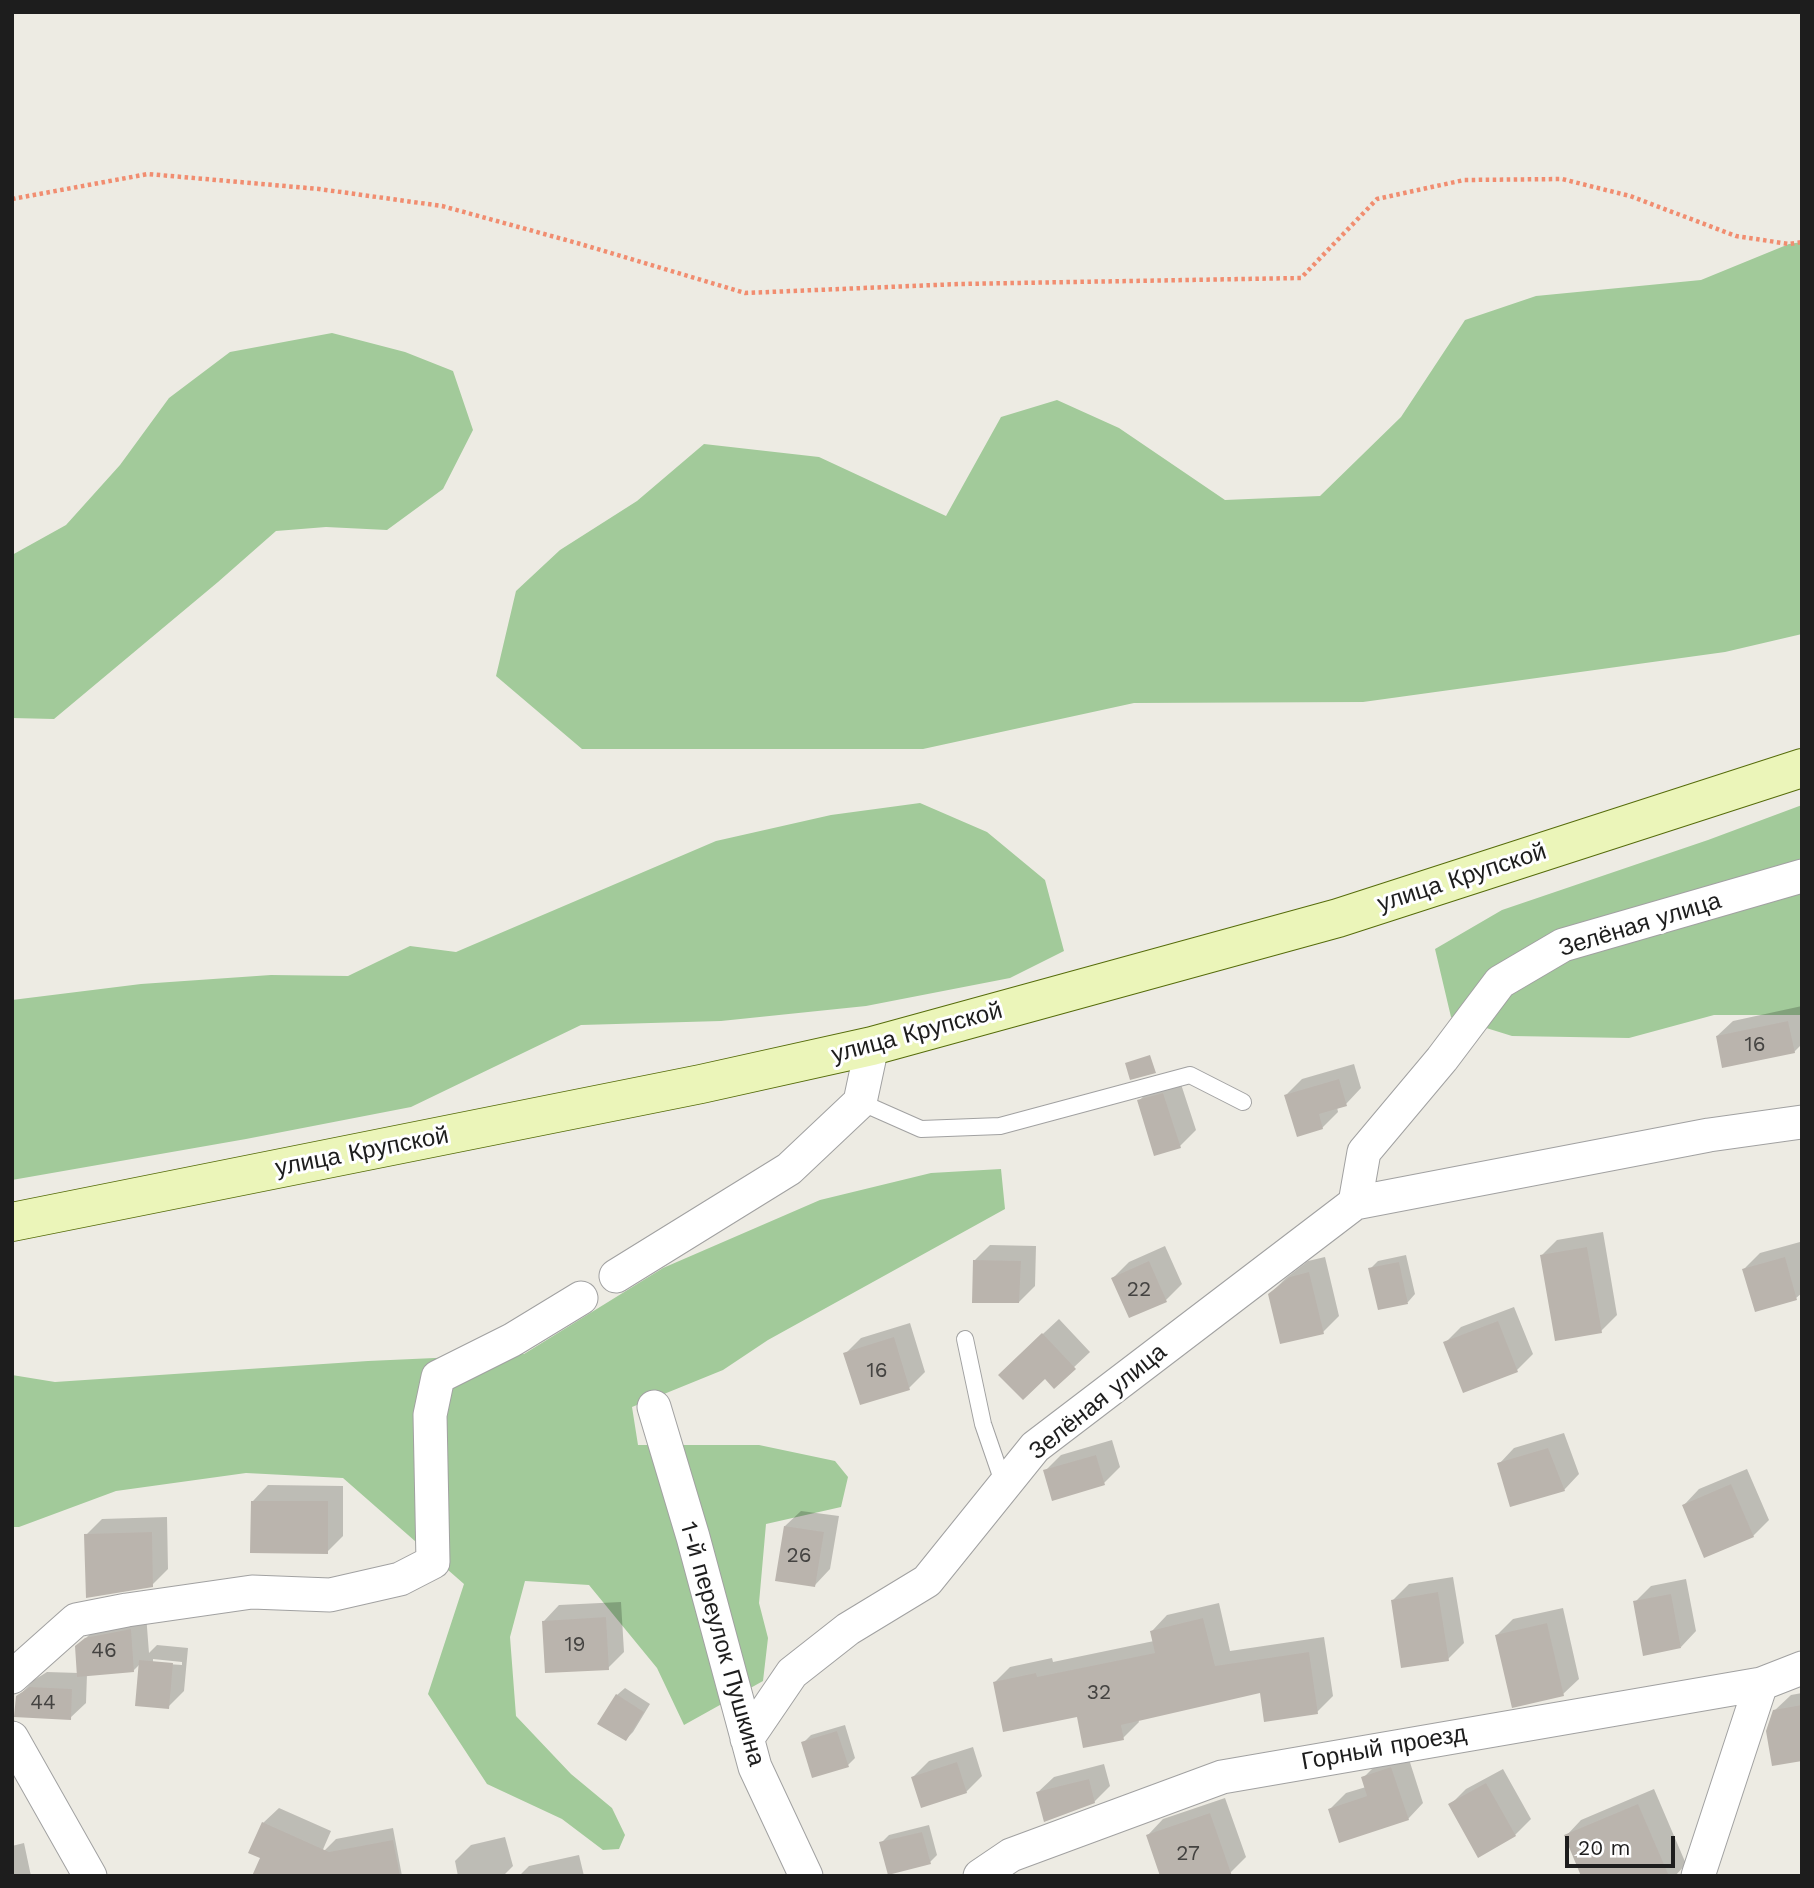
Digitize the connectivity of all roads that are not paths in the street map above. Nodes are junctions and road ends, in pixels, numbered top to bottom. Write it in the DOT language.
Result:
graph roads {
  1 [pos="1802,768"];
  2 [pos="1802,876"];
  3 [pos="872,1046"];
  4 [pos="860,1102"];
  5 [pos="1243,1102"];
  6 [pos="1802,1122"];
  7 [pos="1355,1203"];
  8 [pos="12,1222"];
  9 [pos="616,1276"];
  10 [pos="581,1298"];
  11 [pos="965,1339"];
  12 [pos="654,1407"];
  13 [pos="1004,1485"];
  14 [pos="1802,1668"];
  15 [pos="12,1677"];
  16 [pos="1761,1684"];
  17 [pos="12,1738"];
  18 [pos="747,1740"];
  19 [pos="90,1876"];
  20 [pos="806,1876"];
  21 [pos="980,1876"];
  22 [pos="1698,1876"];
  1 -- 3 [label="street, улица Крупской"];
  2 -- 7 [label="street, Зелёная улица"];
  3 -- 4 [label="street"];
  3 -- 8 [label="street, улица Крупской"];
  4 -- 5 [label="lane"];
  4 -- 9 [label="street"];
  6 -- 7 [label="street, Зелёная улица"];
  7 -- 13 [label="street, Зелёная улица"];
  10 -- 15 [label="street"];
  11 -- 13 [label="lane"];
  12 -- 18 [label="street, 1-й переулок Пушкина"];
  13 -- 18 [label="street, Зелёная улица"];
  14 -- 16 [label="street, Горный проезд"];
  16 -- 21 [label="street, Горный проезд"];
  16 -- 22 [label="street"];
  17 -- 19 [label="street"];
  18 -- 20 [label="street, 1-й переулок Пушкина"];
}
